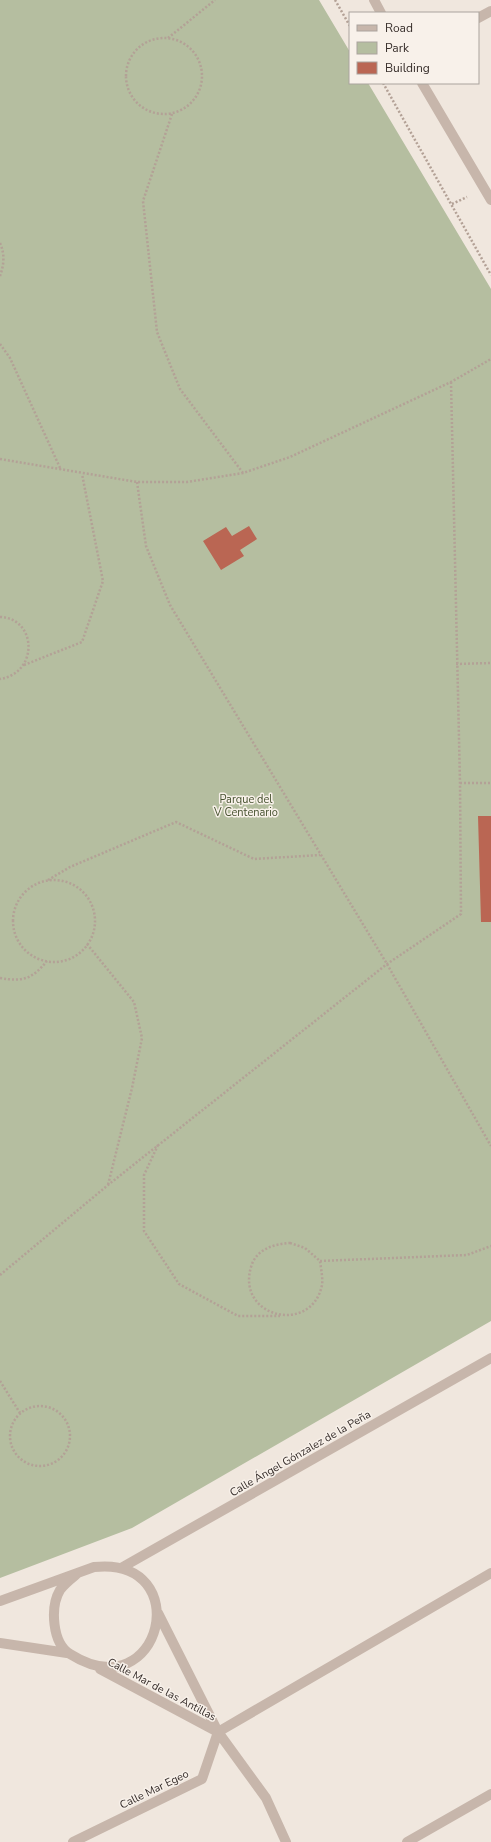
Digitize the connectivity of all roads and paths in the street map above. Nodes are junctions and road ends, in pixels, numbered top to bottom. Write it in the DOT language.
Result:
graph roads {
  1 [pos="215,0"];
  2 [pos="335,0"];
  3 [pos="374,0"];
  4 [pos="491,11"];
  5 [pos="380,12"];
  6 [pos="479,17"];
  7 [pos="349,24"];
  8 [pos="168,38"];
  9 [pos="384,84"];
  10 [pos="423,84"];
  11 [pos="172,114"];
  12 [pos="491,200"];
  13 [pos="0,243"];
  14 [pos="491,275"];
  15 [pos="0,276"];
  16 [pos="0,344"];
  17 [pos="491,359"];
  18 [pos="451,382"];
  19 [pos="0,459"];
  20 [pos="61,470"];
  21 [pos="243,473"];
  22 [pos="82,474"];
  23 [pos="136,482"];
  24 [pos="0,617"];
  25 [pos="491,663"];
  26 [pos="456,664"];
  27 [pos="24,666"];
  28 [pos="0,679"];
  29 [pos="460,783"];
  30 [pos="491,783"];
  31 [pos="320,856"];
  32 [pos="48,880"];
  33 [pos="87,944"];
  34 [pos="47,961"];
  35 [pos="387,964"];
  36 [pos="0,978"];
  37 [pos="158,1144"];
  38 [pos="491,1146"];
  39 [pos="108,1185"];
  40 [pos="491,1246"];
  41 [pos="320,1261"];
  42 [pos="0,1275"];
  43 [pos="280,1316"];
  44 [pos="491,1358"];
  45 [pos="0,1381"];
  46 [pos="20,1413"];
  47 [pos="122,1568"];
  48 [pos="78,1573"];
  49 [pos="491,1573"];
  50 [pos="0,1601"];
  51 [pos="158,1613"];
  52 [pos="0,1643"];
  53 [pos="67,1652"];
  54 [pos="96,1666"];
  55 [pos="218,1732"];
  56 [pos="491,1794"];
  57 [pos="73,1842"];
  58 [pos="286,1842"];
  59 [pos="407,1842"];
  1 -- 8 [label="path"];
  2 -- 7 [label="path"];
  3 -- 5 [label="street"];
  4 -- 6 [label="street"];
  8 -- 11 [label="path"];
  8 -- 11 [label="path"];
  9 -- 14 [label="path"];
  10 -- 12 [label="street"];
  11 -- 21 [label="path"];
  13 -- 15 [label="path"];
  16 -- 20 [label="path"];
  17 -- 18 [label="path"];
  18 -- 21 [label="path"];
  18 -- 26 [label="path"];
  19 -- 20 [label="path"];
  20 -- 22 [label="path"];
  21 -- 23 [label="path"];
  22 -- 23 [label="path"];
  22 -- 27 [label="path"];
  23 -- 31 [label="path"];
  24 -- 27 [label="path"];
  25 -- 26 [label="path"];
  26 -- 29 [label="path"];
  27 -- 28 [label="path"];
  29 -- 30 [label="path"];
  29 -- 35 [label="path"];
  31 -- 32 [label="path"];
  31 -- 35 [label="path"];
  32 -- 33 [label="path"];
  32 -- 34 [label="path"];
  33 -- 34 [label="path"];
  33 -- 39 [label="path"];
  34 -- 36 [label="path"];
  35 -- 37 [label="path"];
  35 -- 38 [label="path"];
  37 -- 39 [label="path"];
  37 -- 43 [label="path"];
  39 -- 42 [label="path"];
  40 -- 41 [label="path"];
  41 -- 43 [label="path"];
  41 -- 43 [label="path"];
  44 -- 47 [label="street, Calle Ángel Gónzalez de la Peña"];
  45 -- 46 [label="path"];
  46 -- 46 [label="path"];
  47 -- 48 [label="street"];
  47 -- 51 [label="street"];
  48 -- 50 [label="street"];
  48 -- 53 [label="street"];
  49 -- 55 [label="street"];
  51 -- 54 [label="street"];
  51 -- 55 [label="street, Calle Mar de las Antillas"];
  52 -- 53 [label="street"];
  53 -- 54 [label="street"];
  54 -- 55 [label="street, Calle Mar de las Antillas"];
  55 -- 57 [label="street, Calle Mar Egeo"];
  55 -- 58 [label="street, Calle Mar de las Antillas"];
  56 -- 59 [label="street"];
}
